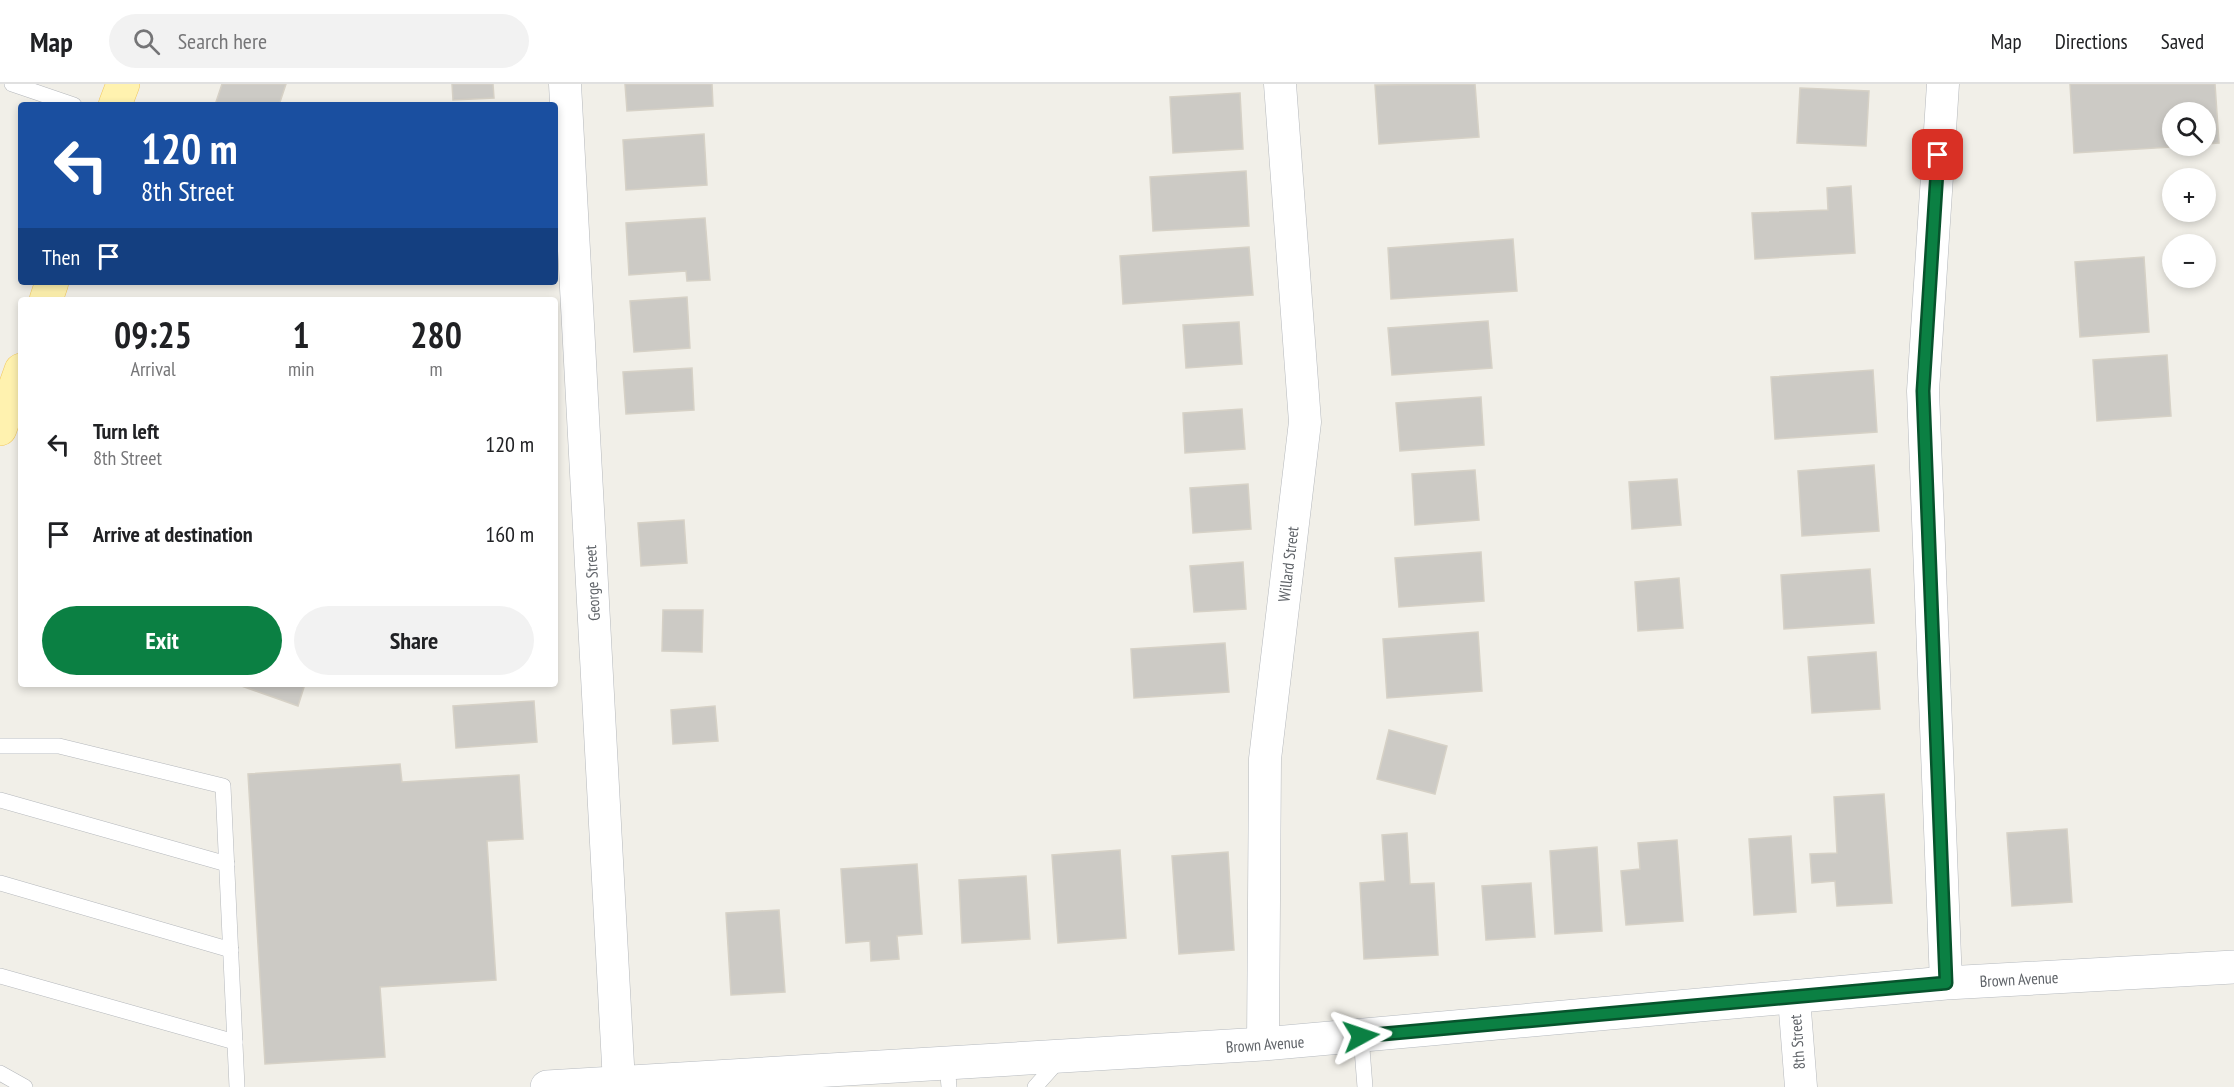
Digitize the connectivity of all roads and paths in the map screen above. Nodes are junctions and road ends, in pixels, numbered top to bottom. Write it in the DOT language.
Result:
graph roads {
  1 [pos="12,84"];
  2 [pos="123,84"];
  3 [pos="565,84"];
  4 [pos="1280,84"];
  5 [pos="1943,84"];
  6 [pos="65,102"];
  7 [pos="116,102"];
  8 [pos="18,381"];
  9 [pos="0,429"];
  10 [pos="0,746"];
  11 [pos="0,800"];
  12 [pos="227,864"];
  13 [pos="0,883"];
  14 [pos="231,950"];
  15 [pos="2234,967"];
  16 [pos="0,976"];
  17 [pos="1946,983"];
  18 [pos="1794,998"];
  19 [pos="1361,1036"];
  20 [pos="236,1041"];
  21 [pos="1263,1044"];
  22 [pos="1061,1056"];
  23 [pos="0,1073"];
  24 [pos="948,1075"];
  25 [pos="619,1083"];
  26 [pos="25,1087"];
  27 [pos="237,1087"];
  28 [pos="547,1087"];
  29 [pos="1035,1087"];
  30 [pos="1365,1087"];
  31 [pos="1801,1087"];
  1 -- 6 [label="lane"];
  2 -- 7 [label="main road"];
  3 -- 25 [label="street, George Street"];
  4 -- 21 [label="street, Willard Street"];
  5 -- 17 [label="street"];
  8 -- 9 [label="main road"];
  10 -- 12 [label="lane"];
  11 -- 12 [label="lane"];
  12 -- 14 [label="lane"];
  13 -- 14 [label="lane"];
  14 -- 20 [label="lane"];
  15 -- 17 [label="street, Brown Avenue"];
  16 -- 20 [label="lane"];
  17 -- 18 [label="street, Brown Avenue"];
  18 -- 19 [label="street, Brown Avenue"];
  18 -- 31 [label="street, 8th Street"];
  19 -- 21 [label="street, Brown Avenue"];
  19 -- 30 [label="lane"];
  20 -- 27 [label="lane"];
  21 -- 22 [label="street, Brown Avenue"];
  22 -- 24 [label="street, Brown Avenue"];
  22 -- 29 [label="lane"];
  23 -- 26 [label="lane"];
  24 -- 25 [label="street, Brown Avenue"];
  25 -- 28 [label="street, Brown Avenue"];
}
